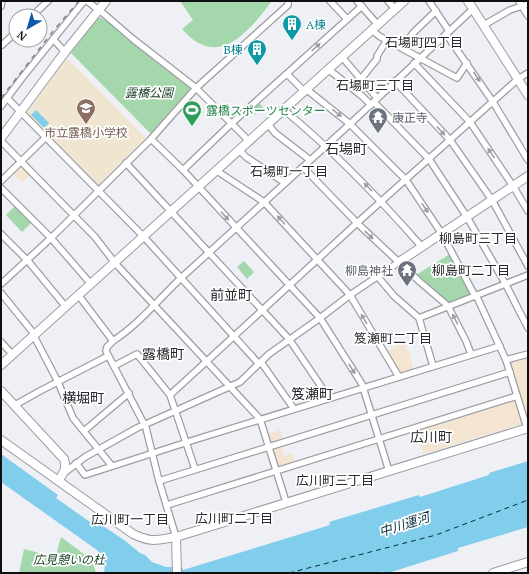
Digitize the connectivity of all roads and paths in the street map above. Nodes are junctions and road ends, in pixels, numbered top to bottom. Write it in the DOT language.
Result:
graph roads {
  1 [pos="2,1"];
  2 [pos="48,1"];
  3 [pos="84,1"];
  4 [pos="88,1"];
  5 [pos="106,1"];
  6 [pos="288,1"];
  7 [pos="330,1"];
  8 [pos="356,1"];
  9 [pos="388,1"];
  10 [pos="404,1"];
  11 [pos="429,1"];
  12 [pos="468,1"];
  13 [pos="523,3"];
  14 [pos="1,6"];
  15 [pos="362,6"];
  16 [pos="41,8"];
  17 [pos="395,9"];
  18 [pos="473,9"];
  19 [pos="99,10"];
  20 [pos="436,11"];
  21 [pos="528,16"];
  22 [pos="347,19"];
  23 [pos="484,25"];
  24 [pos="375,27"];
  25 [pos="448,33"];
  26 [pos="53,39"];
  27 [pos="387,40"];
  28 [pos="402,48"];
  29 [pos="65,52"];
  30 [pos="342,57"];
  31 [pos="420,58"];
  32 [pos="414,63"];
  33 [pos="467,63"];
  34 [pos="328,70"];
  35 [pos="528,73"];
  36 [pos="287,74"];
  37 [pos="360,79"];
  38 [pos="518,79"];
  39 [pos="395,82"];
  40 [pos="196,88"];
  41 [pos="305,90"];
  42 [pos="528,95"];
  43 [pos="7,98"];
  44 [pos="374,102"];
  45 [pos="493,102"];
  46 [pos="1,106"];
  47 [pos="284,110"];
  48 [pos="21,112"];
  49 [pos="470,122"];
  50 [pos="232,124"];
  51 [pos="268,124"];
  52 [pos="350,124"];
  53 [pos="1,138"];
  54 [pos="45,138"];
  55 [pos="151,139"];
  56 [pos="450,140"];
  57 [pos="1,141"];
  58 [pos="249,141"];
  59 [pos="326,146"];
  60 [pos="239,150"];
  61 [pos="429,159"];
  62 [pos="310,160"];
  63 [pos="528,160"];
  64 [pos="21,162"];
  65 [pos="126,163"];
  66 [pos="303,167"];
  67 [pos="183,170"];
  68 [pos="217,171"];
  69 [pos="528,176"];
  70 [pos="406,180"];
  71 [pos="1,181"];
  72 [pos="285,183"];
  73 [pos="513,186"];
  74 [pos="199,187"];
  75 [pos="1,188"];
  76 [pos="98,190"];
  77 [pos="492,200"];
  78 [pos="264,202"];
  79 [pos="382,202"];
  80 [pos="528,211"];
  81 [pos="172,212"];
  82 [pos="74,215"];
  83 [pos="467,217"];
  84 [pos="357,224"];
  85 [pos="236,227"];
  86 [pos="1,234"];
  87 [pos="442,234"];
  88 [pos="144,237"];
  89 [pos="51,238"];
  90 [pos="422,247"];
  91 [pos="209,252"];
  92 [pos="317,260"];
  93 [pos="28,261"];
  94 [pos="399,262"];
  95 [pos="115,263"];
  96 [pos="528,266"];
  97 [pos="528,274"];
  98 [pos="378,277"];
  99 [pos="181,278"];
  100 [pos="1,284"];
  101 [pos="91,284"];
  102 [pos="505,284"];
  103 [pos="289,285"];
  104 [pos="1,293"];
  105 [pos="350,295"];
  106 [pos="79,296"];
  107 [pos="475,296"];
  108 [pos="154,304"];
  109 [pos="448,306"];
  110 [pos="66,307"];
  111 [pos="262,310"];
  112 [pos="320,318"];
  113 [pos="419,318"];
  114 [pos="528,328"];
  115 [pos="35,335"];
  116 [pos="234,336"];
  117 [pos="289,339"];
  118 [pos="113,341"];
  119 [pos="1,342"];
  120 [pos="500,346"];
  121 [pos="471,354"];
  122 [pos="528,354"];
  123 [pos="12,355"];
  124 [pos="108,356"];
  125 [pos="506,360"];
  126 [pos="207,361"];
  127 [pos="260,363"];
  128 [pos="1,365"];
  129 [pos="114,366"];
  130 [pos="433,366"];
  131 [pos="510,372"];
  132 [pos="399,376"];
  133 [pos="58,382"];
  134 [pos="231,387"];
  135 [pos="363,388"];
  136 [pos="1,391"];
  137 [pos="129,393"];
  138 [pos="170,395"];
  139 [pos="517,396"];
  140 [pos="329,398"];
  141 [pos="14,405"];
  142 [pos="294,409"];
  143 [pos="176,411"];
  144 [pos="372,414"];
  145 [pos="260,420"];
  146 [pos="145,424"];
  147 [pos="528,428"];
  148 [pos="84,431"];
  149 [pos="379,439"];
  150 [pos="1,440"];
  151 [pos="186,443"];
  152 [pos="269,446"];
  153 [pos="98,449"];
  154 [pos="152,454"];
  155 [pos="76,463"];
  156 [pos="112,466"];
  157 [pos="195,470"];
  158 [pos="277,470"];
  159 [pos="389,471"];
  160 [pos="64,473"];
  161 [pos="59,480"];
  162 [pos="159,481"];
  163 [pos="286,502"];
  164 [pos="166,505"];
  165 [pos="176,537"];
  166 [pos="528,562"];
  167 [pos="177,573"];
  168 [pos="494,573"];
  1 -- 14 [label="street"];
  2 -- 16 [label="street"];
  3 -- 26 [label="street"];
  4 -- 19 [label="street"];
  5 -- 19 [label="street"];
  6 -- 40 [label="street"];
  7 -- 22 [label="street"];
  8 -- 15 [label="street"];
  9 -- 17 [label="street"];
  10 -- 17 [label="street"];
  11 -- 20 [label="street"];
  12 -- 18 [label="street"];
  13 -- 21 [label="street"];
  13 -- 23 [label="street"];
  15 -- 22 [label="street"];
  15 -- 24 [label="street"];
  17 -- 24 [label="street"];
  18 -- 23 [label="street"];
  18 -- 25 [label="street"];
  19 -- 29 [label="street"];
  19 -- 40 [label="street"];
  20 -- 25 [label="street"];
  20 -- 28 [label="street"];
  36 -- 22 [label="street, one-way"];
  23 -- 38 [label="street"];
  24 -- 27 [label="street"];
  24 -- 30 [label="street"];
  25 -- 31 [label="street"];
  25 -- 33 [label="street"];
  26 -- 29 [label="street"];
  26 -- 43 [label="street"];
  27 -- 28 [label="street"];
  27 -- 37 [label="street"];
  28 -- 31 [label="street"];
  29 -- 48 [label="street"];
  30 -- 34 [label="street"];
  30 -- 37 [label="street"];
  31 -- 32 [label="street"];
  31 -- 33 [label="street"];
  32 -- 39 [label="street"];
  32 -- 49 [label="street"];
  33 -- 45 [label="street, one-way"];
  34 -- 41 [label="street"];
  34 -- 44 [label="street"];
  35 -- 38 [label="street"];
  36 -- 41 [label="street"];
  36 -- 50 [label="street"];
  37 -- 44 [label="street"];
  38 -- 42 [label="street"];
  38 -- 45 [label="street"];
  39 -- 44 [label="street"];
  39 -- 56 [label="street, one-way"];
  40 -- 50 [label="street"];
  40 -- 55 [label="street"];
  41 -- 47 [label="street"];
  41 -- 52 [label="street, one-way"];
  43 -- 46 [label="street"];
  43 -- 48 [label="street"];
  44 -- 52 [label="street"];
  44 -- 61 [label="street"];
  45 -- 49 [label="street"];
  45 -- 63 [label="street"];
  47 -- 51 [label="street"];
  47 -- 59 [label="street"];
  48 -- 53 [label="street"];
  48 -- 54 [label="street"];
  49 -- 56 [label="street"];
  73 -- 49 [label="street, one-way"];
  50 -- 58 [label="street"];
  50 -- 67 [label="street"];
  51 -- 58 [label="street"];
  51 -- 62 [label="street"];
  52 -- 59 [label="street"];
  52 -- 70 [label="street"];
  54 -- 64 [label="street"];
  54 -- 76 [label="street"];
  55 -- 65 [label="street"];
  55 -- 67 [label="street"];
  56 -- 61 [label="street"];
  56 -- 77 [label="street"];
  57 -- 64 [label="street"];
  58 -- 60 [label="street"];
  59 -- 62 [label="street"];
  79 -- 59 [label="street, one-way"];
  60 -- 68 [label="street"];
  60 -- 72 [label="street"];
  61 -- 70 [label="street"];
  61 -- 83 [label="street"];
  62 -- 66 [label="street"];
  64 -- 71 [label="street"];
  64 -- 82 [label="street"];
  65 -- 76 [label="street"];
  65 -- 81 [label="street"];
  66 -- 72 [label="street"];
  66 -- 84 [label="street"];
  67 -- 74 [label="street"];
  68 -- 74 [label="street"];
  68 -- 78 [label="street"];
  69 -- 73 [label="street"];
  70 -- 79 [label="street"];
  70 -- 87 [label="street, one-way"];
  72 -- 78 [label="street"];
  73 -- 77 [label="street"];
  73 -- 80 [label="street"];
  74 -- 81 [label="street"];
  74 -- 85 [label="street, one-way"];
  75 -- 89 [label="street"];
  76 -- 82 [label="street"];
  76 -- 88 [label="street"];
  77 -- 83 [label="street"];
  77 -- 96 [label="street"];
  78 -- 85 [label="street"];
  92 -- 78 [label="street, one-way"];
  79 -- 84 [label="street"];
  79 -- 90 [label="street"];
  81 -- 88 [label="street"];
  81 -- 91 [label="street"];
  82 -- 89 [label="street"];
  82 -- 95 [label="street"];
  83 -- 87 [label="street"];
  83 -- 102 [label="street"];
  84 -- 92 [label="street"];
  84 -- 94 [label="street, one-way"];
  85 -- 91 [label="street"];
  85 -- 103 [label="street"];
  86 -- 93 [label="street"];
  87 -- 90 [label="street"];
  87 -- 107 [label="street"];
  88 -- 95 [label="street"];
  88 -- 99 [label="street"];
  89 -- 93 [label="street"];
  89 -- 101 [label="street"];
  90 -- 94 [label="street"];
  91 -- 99 [label="street"];
  91 -- 111 [label="street"];
  92 -- 103 [label="street"];
  92 -- 105 [label="street"];
  93 -- 100 [label="street"];
  93 -- 110 [label="street"];
  94 -- 98 [label="street"];
  94 -- 109 [label="street"];
  95 -- 101 [label="street"];
  95 -- 108 [label="street"];
  97 -- 102 [label="street"];
  98 -- 105 [label="street"];
  98 -- 113 [label="street"];
  99 -- 108 [label="street"];
  99 -- 116 [label="street"];
  101 -- 106 [label="street"];
  102 -- 107 [label="street"];
  102 -- 114 [label="street"];
  103 -- 111 [label="street"];
  103 -- 112 [label="street"];
  104 -- 115 [label="street"];
  105 -- 112 [label="street"];
  132 -- 105 [label="street, one-way"];
  106 -- 110 [label="street"];
  106 -- 118 [label="street"];
  107 -- 109 [label="street"];
  107 -- 120 [label="street"];
  108 -- 118 [label="street"];
  108 -- 126 [label="street"];
  109 -- 113 [label="street"];
  121 -- 109 [label="street, one-way"];
  110 -- 115 [label="street"];
  111 -- 116 [label="street"];
  111 -- 117 [label="street"];
  112 -- 117 [label="street"];
  112 -- 135 [label="street, one-way"];
  113 -- 130 [label="street"];
  115 -- 123 [label="street"];
  115 -- 133 [label="street"];
  116 -- 126 [label="street"];
  116 -- 127 [label="street"];
  117 -- 127 [label="street"];
  117 -- 140 [label="street"];
  118 -- 124 [label="street"];
  119 -- 123 [label="street"];
  120 -- 121 [label="street"];
  120 -- 125 [label="street"];
  121 -- 130 [label="street"];
  122 -- 125 [label="street"];
  123 -- 128 [label="street"];
  124 -- 129 [label="street"];
  124 -- 133 [label="street"];
  125 -- 131 [label="street"];
  126 -- 134 [label="street"];
  126 -- 138 [label="street"];
  127 -- 134 [label="street"];
  127 -- 142 [label="street"];
  129 -- 137 [label="street"];
  129 -- 138 [label="street"];
  130 -- 132 [label="street"];
  131 -- 139 [label="street"];
  131 -- 144 [label="street"];
  132 -- 135 [label="street"];
  133 -- 141 [label="street"];
  133 -- 148 [label="street"];
  134 -- 143 [label="street"];
  134 -- 145 [label="street"];
  135 -- 140 [label="street"];
  135 -- 144 [label="street"];
  136 -- 141 [label="street"];
  137 -- 146 [label="street"];
  137 -- 148 [label="street"];
  138 -- 143 [label="street"];
  139 -- 147 [label="street"];
  139 -- 149 [label="street"];
  140 -- 142 [label="street"];
  141 -- 160 [label="street"];
  142 -- 145 [label="street"];
  143 -- 146 [label="street"];
  143 -- 151 [label="street"];
  144 -- 149 [label="street"];
  144 -- 152 [label="street"];
  145 -- 151 [label="street"];
  145 -- 152 [label="street"];
  146 -- 153 [label="street"];
  146 -- 154 [label="street"];
  147 -- 159 [label="street"];
  148 -- 153 [label="street"];
  149 -- 158 [label="street"];
  149 -- 159 [label="street"];
  150 -- 161 [label="street"];
  151 -- 154 [label="street"];
  151 -- 157 [label="street"];
  152 -- 157 [label="street"];
  152 -- 158 [label="street"];
  153 -- 155 [label="street"];
  153 -- 156 [label="street"];
  154 -- 156 [label="street"];
  154 -- 162 [label="street"];
  155 -- 156 [label="street"];
  155 -- 160 [label="street"];
  157 -- 162 [label="street"];
  158 -- 163 [label="street"];
  158 -- 164 [label="street"];
  159 -- 163 [label="street"];
  160 -- 161 [label="street"];
  161 -- 165 [label="street"];
  162 -- 164 [label="street"];
  163 -- 165 [label="street"];
  164 -- 165 [label="street"];
  165 -- 167 [label="street"];
  166 -- 168 [label="street"];
}
